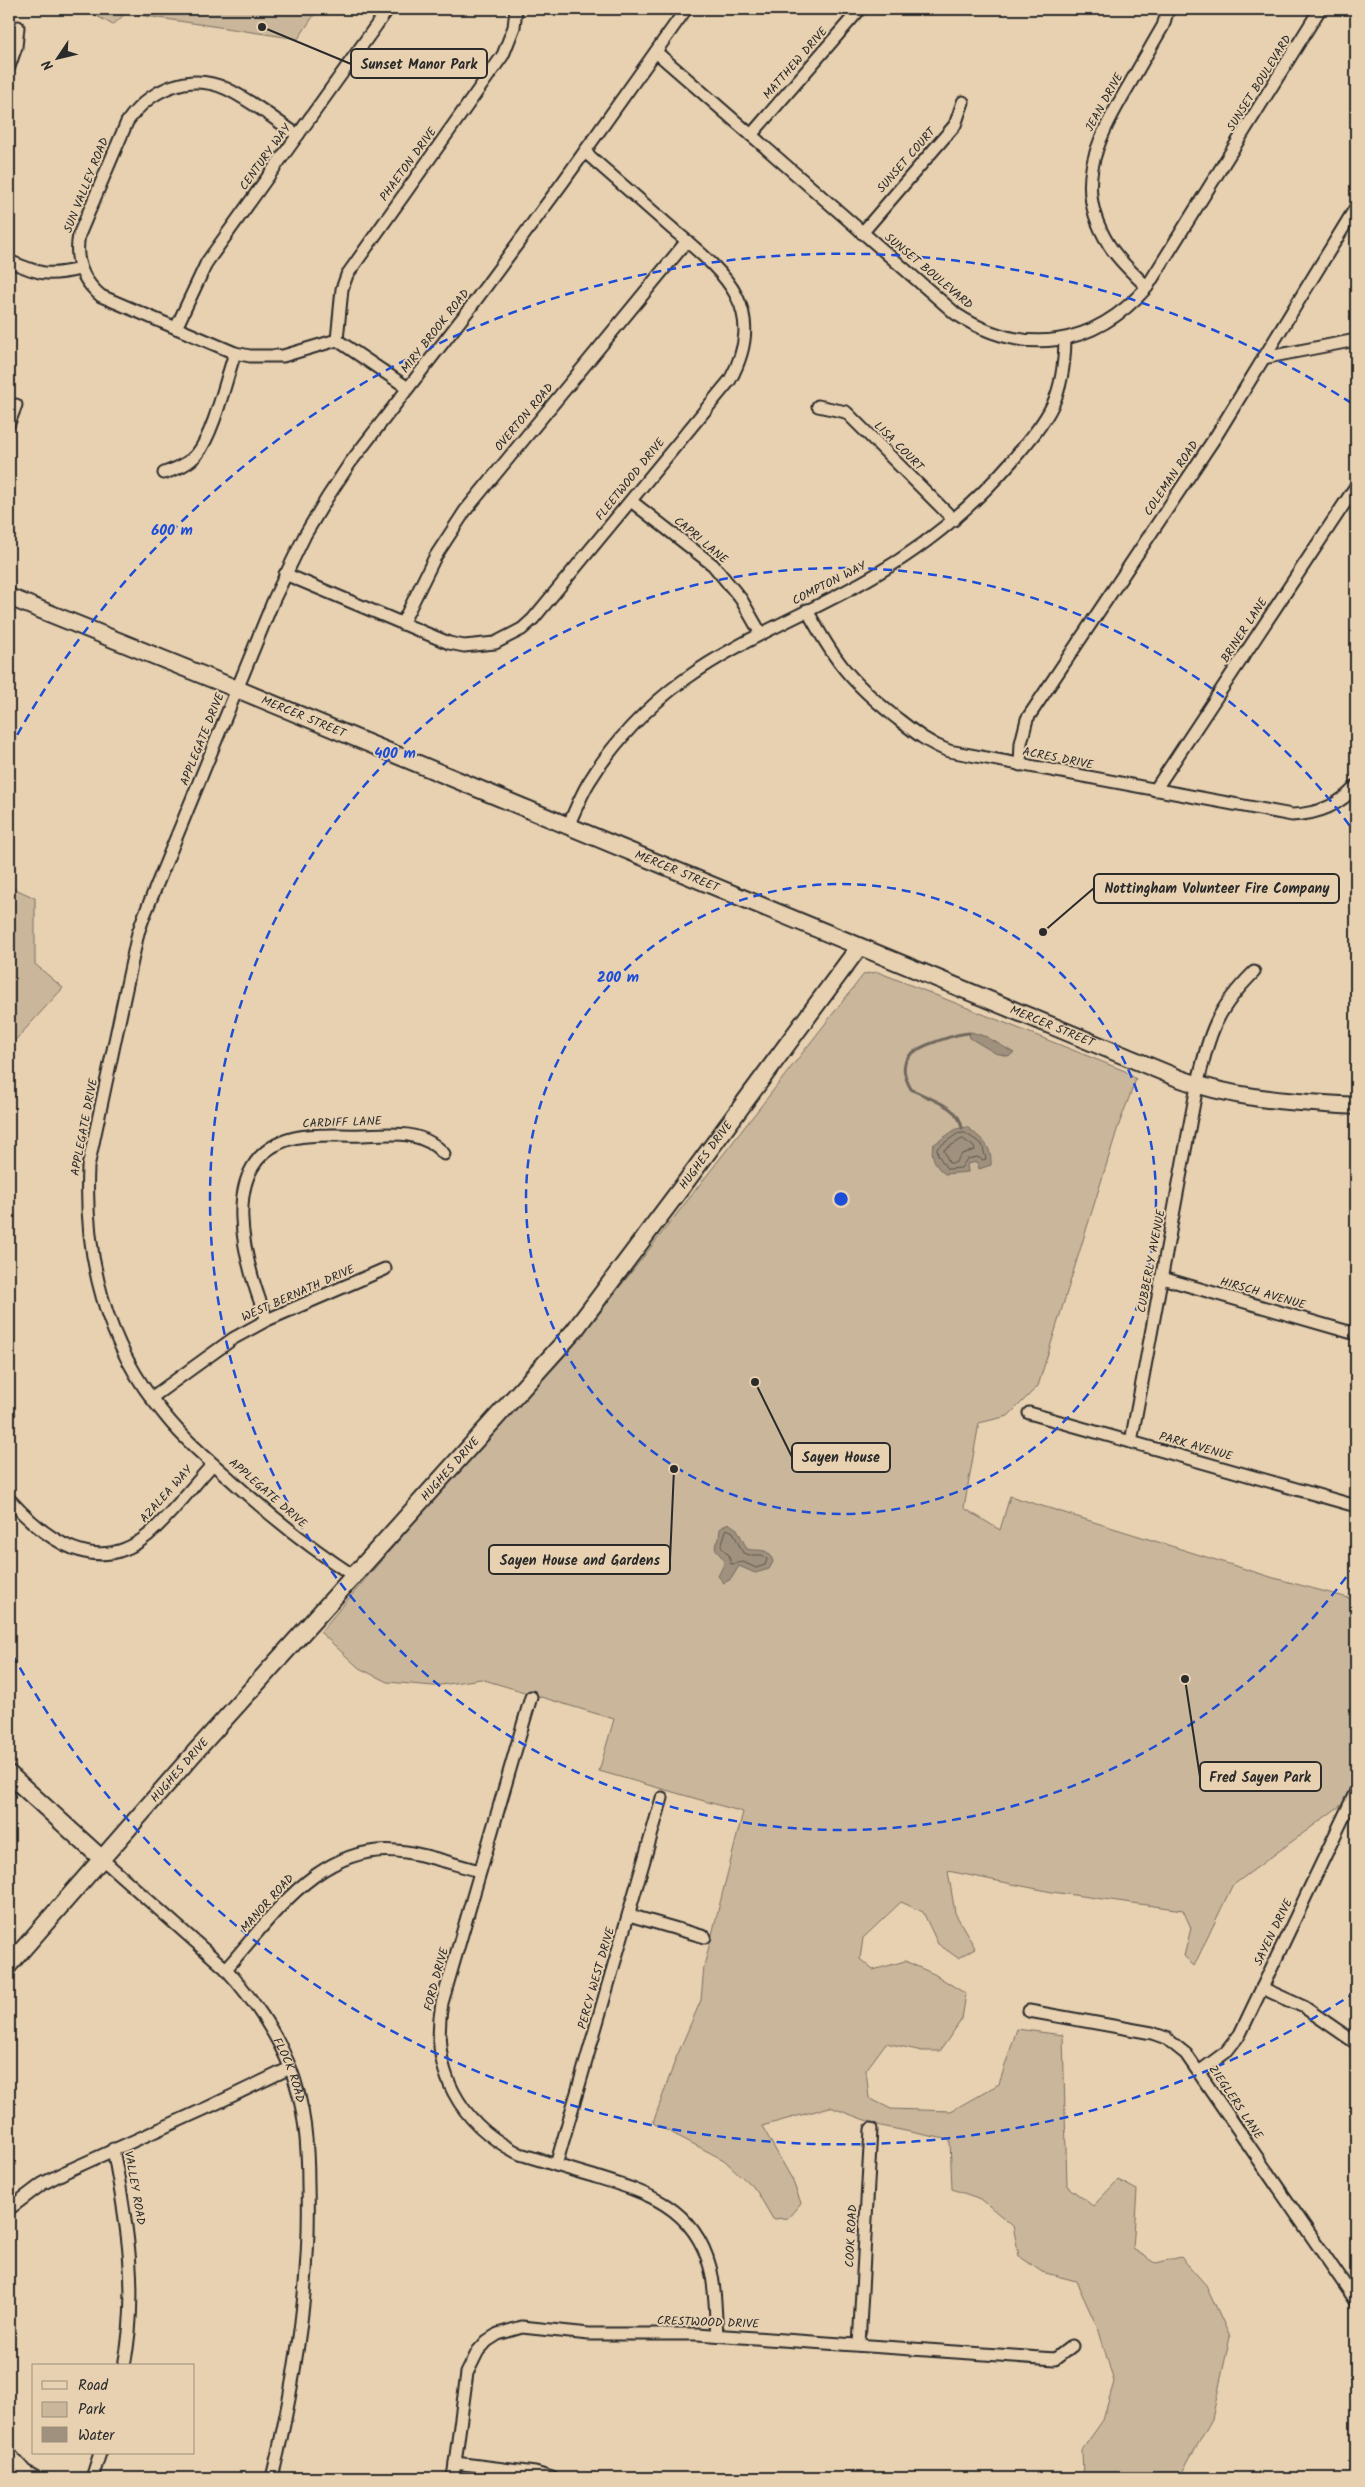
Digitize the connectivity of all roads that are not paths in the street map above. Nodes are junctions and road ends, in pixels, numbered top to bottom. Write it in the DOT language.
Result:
graph roads {
  1 [pos="388,9"];
  2 [pos="516,9"];
  3 [pos="686,9"];
  4 [pos="860,9"];
  5 [pos="1168,9"];
  6 [pos="1320,9"];
  7 [pos="18,27"];
  8 [pos="656,52"];
  9 [pos="9,67"];
  10 [pos="963,102"];
  11 [pos="298,135"];
  12 [pos="751,135"];
  13 [pos="585,152"];
  14 [pos="1356,207"];
  15 [pos="862,233"];
  16 [pos="687,241"];
  17 [pos="9,261"];
  18 [pos="80,269"];
  19 [pos="1147,287"];
  20 [pos="176,328"];
  21 [pos="1065,339"];
  22 [pos="337,340"];
  23 [pos="1356,340"];
  24 [pos="235,353"];
  25 [pos="1264,358"];
  26 [pos="408,388"];
  27 [pos="16,405"];
  28 [pos="818,406"];
  29 [pos="9,423"];
  30 [pos="164,473"];
  31 [pos="1356,486"];
  32 [pos="631,501"];
  33 [pos="954,520"];
  34 [pos="285,574"];
  35 [pos="9,597"];
  36 [pos="807,610"];
  37 [pos="402,624"];
  38 [pos="761,634"];
  39 [pos="237,689"];
  40 [pos="1020,765"];
  41 [pos="1356,786"];
  42 [pos="1155,790"];
  43 [pos="568,826"];
  44 [pos="859,947"];
  45 [pos="1254,972"];
  46 [pos="1198,1086"];
  47 [pos="1356,1106"];
  48 [pos="444,1154"];
  49 [pos="384,1269"];
  50 [pos="1162,1278"];
  51 [pos="267,1320"];
  52 [pos="1356,1334"];
  53 [pos="151,1398"];
  54 [pos="1029,1413"];
  55 [pos="1131,1442"];
  56 [pos="213,1464"];
  57 [pos="9,1499"];
  58 [pos="1356,1506"];
  59 [pos="354,1576"];
  60 [pos="531,1697"];
  61 [pos="9,1774"];
  62 [pos="1356,1792"];
  63 [pos="662,1798"];
  64 [pos="1352,1812"];
  65 [pos="102,1859"];
  66 [pos="480,1871"];
  67 [pos="629,1914"];
  68 [pos="705,1937"];
  69 [pos="9,1965"];
  70 [pos="226,1969"];
  71 [pos="1262,1988"];
  72 [pos="1029,2011"];
  73 [pos="1356,2043"];
  74 [pos="290,2068"];
  75 [pos="1199,2072"];
  76 [pos="871,2128"];
  77 [pos="112,2149"];
  78 [pos="556,2165"];
  79 [pos="9,2209"];
  80 [pos="1356,2301"];
  81 [pos="717,2335"];
  82 [pos="859,2345"];
  83 [pos="1072,2346"];
  84 [pos="124,2364"];
  85 [pos="9,2453"];
  86 [pos="100,2454"];
  87 [pos="455,2463"];
  88 [pos="37,2478"];
  89 [pos="92,2478"];
  90 [pos="272,2478"];
  91 [pos="453,2478"];
  92 [pos="552,2478"];
  1 -- 11 [label="street, CENTURY WAY"];
  2 -- 22 [label="street, PHAETON DRIVE"];
  3 -- 8 [label="street, MIRY BROOK ROAD"];
  4 -- 12 [label="street, MATTHEW DRIVE"];
  5 -- 19 [label="street, JEAN DRIVE"];
  6 -- 19 [label="street, SUNSET BOULEVARD"];
  7 -- 9 [label="street"];
  8 -- 12 [label="street, SUNSET BOULEVARD"];
  8 -- 13 [label="street, MIRY BROOK ROAD"];
  10 -- 15 [label="street, SUNSET COURT"];
  11 -- 18 [label="street, SUN VALLEY ROAD"];
  11 -- 20 [label="street, CENTURY WAY"];
  12 -- 15 [label="street, SUNSET BOULEVARD"];
  13 -- 16 [label="street, FLEETWOOD DRIVE"];
  13 -- 26 [label="street, MIRY BROOK ROAD"];
  14 -- 25 [label="street, COLEMAN ROAD"];
  15 -- 21 [label="street, SUNSET BOULEVARD"];
  16 -- 32 [label="street, FLEETWOOD DRIVE"];
  16 -- 37 [label="street, OVERTON ROAD"];
  17 -- 18 [label="street"];
  18 -- 20 [label="street, SUN VALLEY ROAD"];
  19 -- 21 [label="street, SUNSET BOULEVARD"];
  20 -- 24 [label="street, SUN VALLEY ROAD"];
  21 -- 33 [label="street, COMPTON WAY"];
  22 -- 24 [label="street, SUN VALLEY ROAD"];
  22 -- 26 [label="street"];
  23 -- 25 [label="street"];
  24 -- 30 [label="street"];
  25 -- 40 [label="street, COLEMAN ROAD"];
  26 -- 34 [label="street, MIRY BROOK ROAD"];
  27 -- 29 [label="street"];
  28 -- 33 [label="street, LISA COURT"];
  31 -- 42 [label="street, BRINER LANE"];
  32 -- 37 [label="street, FLEETWOOD DRIVE"];
  32 -- 38 [label="street, CAPRI LANE"];
  33 -- 36 [label="street, COMPTON WAY"];
  34 -- 37 [label="street, FLEETWOOD DRIVE"];
  34 -- 39 [label="street, MIRY BROOK ROAD"];
  35 -- 39 [label="street, MERCER STREET"];
  36 -- 38 [label="street, COMPTON WAY"];
  36 -- 40 [label="street, ACRES DRIVE"];
  38 -- 43 [label="street, COMPTON WAY"];
  39 -- 43 [label="street, MERCER STREET"];
  39 -- 53 [label="street, APPLEGATE DRIVE"];
  40 -- 42 [label="street, ACRES DRIVE"];
  41 -- 42 [label="street, ACRES DRIVE"];
  43 -- 44 [label="street, MERCER STREET"];
  44 -- 46 [label="street, MERCER STREET"];
  44 -- 59 [label="street, HUGHES DRIVE"];
  45 -- 46 [label="street, CUBBERLY AVENUE"];
  46 -- 47 [label="street, MERCER STREET"];
  46 -- 50 [label="street, CUBBERLY AVENUE"];
  48 -- 51 [label="street, CARDIFF LANE"];
  49 -- 51 [label="street, WEST BERNATH DRIVE"];
  50 -- 52 [label="street, HIRSCH AVENUE"];
  50 -- 55 [label="street, CUBBERLY AVENUE"];
  51 -- 53 [label="street, WEST BERNATH DRIVE"];
  53 -- 56 [label="street, APPLEGATE DRIVE"];
  54 -- 55 [label="street, PARK AVENUE"];
  55 -- 58 [label="street, PARK AVENUE"];
  56 -- 57 [label="street, AZALEA WAY"];
  56 -- 59 [label="street, APPLEGATE DRIVE"];
  59 -- 65 [label="street, HUGHES DRIVE"];
  60 -- 66 [label="street, FORD DRIVE"];
  61 -- 65 [label="street, FLOCK ROAD"];
  62 -- 64 [label="street, SAYEN DRIVE"];
  63 -- 67 [label="street, PERCY WEST DRIVE"];
  64 -- 71 [label="street, SAYEN DRIVE"];
  65 -- 69 [label="street, HUGHES DRIVE"];
  65 -- 70 [label="street, FLOCK ROAD"];
  66 -- 70 [label="street, MANOR ROAD"];
  66 -- 78 [label="street, FORD DRIVE"];
  67 -- 68 [label="street"];
  67 -- 78 [label="street, PERCY WEST DRIVE"];
  70 -- 74 [label="street, FLOCK ROAD"];
  71 -- 73 [label="street"];
  71 -- 75 [label="street, SAYEN DRIVE"];
  72 -- 75 [label="street, ZIEGLERS LANE"];
  74 -- 77 [label="street, VALLEY ROAD"];
  74 -- 90 [label="street, FLOCK ROAD"];
  75 -- 80 [label="street, ZIEGLERS LANE"];
  76 -- 82 [label="street, COOK ROAD"];
  77 -- 79 [label="street"];
  77 -- 84 [label="street, VALLEY ROAD"];
  78 -- 81 [label="street, FORD DRIVE"];
  81 -- 82 [label="street, CRESTWOOD DRIVE"];
  81 -- 87 [label="street, CRESTWOOD DRIVE"];
  82 -- 83 [label="street, CRESTWOOD DRIVE"];
  85 -- 88 [label="street"];
  86 -- 89 [label="street"];
  87 -- 91 [label="street, CRESTWOOD DRIVE"];
  87 -- 92 [label="street"];
}
